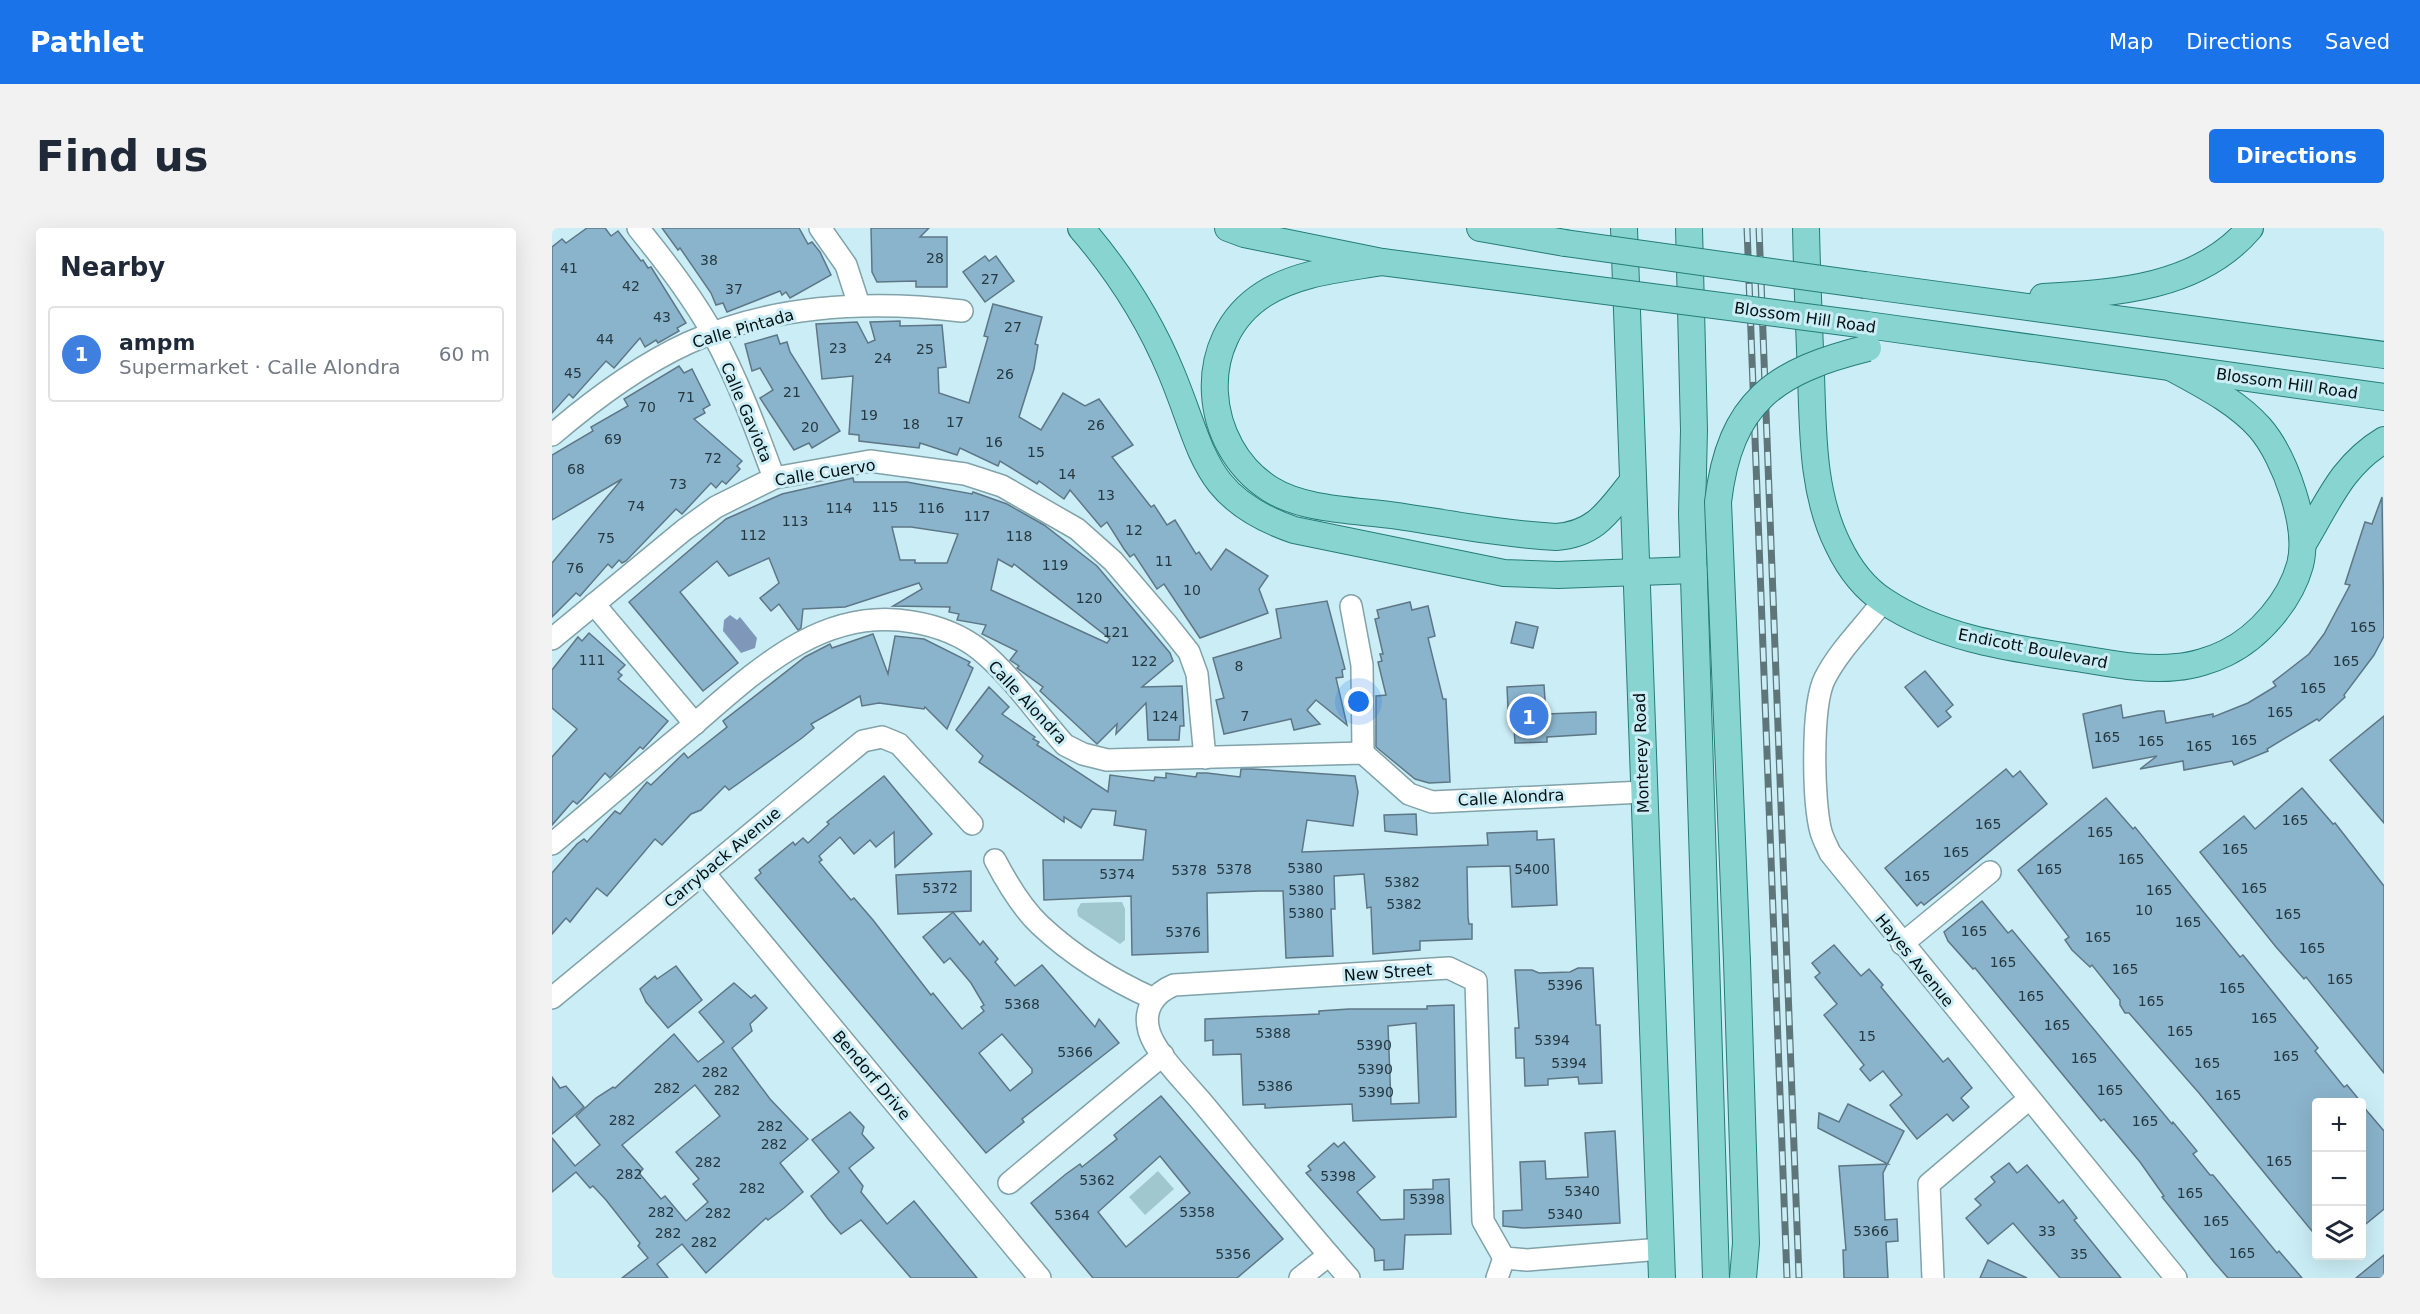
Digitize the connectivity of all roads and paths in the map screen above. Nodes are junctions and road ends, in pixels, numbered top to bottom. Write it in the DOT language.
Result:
graph roads {
  1 [pos="638,228"];
  2 [pos="820,228"];
  3 [pos="1081,228"];
  4 [pos="1228,228"];
  5 [pos="1480,228"];
  6 [pos="1624,228"];
  7 [pos="1689,228"];
  8 [pos="1806,228"];
  9 [pos="2250,228"];
  10 [pos="1382,262"];
  11 [pos="1982,301"];
  12 [pos="859,305"];
  13 [pos="962,311"];
  14 [pos="713,334"];
  15 [pos="1868,337"];
  16 [pos="2384,355"];
  17 [pos="2172,368"];
  18 [pos="2384,397"];
  19 [pos="552,435"];
  20 [pos="2384,440"];
  21 [pos="774,478"];
  22 [pos="1633,481"];
  23 [pos="2303,544"];
  24 [pos="1694,570"];
  25 [pos="1636,572"];
  26 [pos="1883,601"];
  27 [pos="594,604"];
  28 [pos="1351,606"];
  29 [pos="552,639"];
  30 [pos="695,724"];
  31 [pos="1363,753"];
  32 [pos="1205,758"];
  33 [pos="1643,792"];
  34 [pos="972,824"];
  35 [pos="552,844"];
  36 [pos="995,860"];
  37 [pos="1990,872"];
  38 [pos="704,873"];
  39 [pos="1902,944"];
  40 [pos="552,998"];
  41 [pos="1154,999"];
  42 [pos="1163,1055"];
  43 [pos="2029,1099"];
  44 [pos="1009,1183"];
  45 [pos="1661,1249"];
  46 [pos="1329,1255"];
  47 [pos="1501,1268"];
  48 [pos="1040,1278"];
  49 [pos="1300,1278"];
  50 [pos="1349,1278"];
  51 [pos="1662,1278"];
  52 [pos="1716,1278"];
  53 [pos="1743,1278"];
  54 [pos="1934,1278"];
  55 [pos="2176,1278"];
  1 -- 14 [label="street, Calle Gaviota"];
  2 -- 12 [label="street"];
  3 -- 25 [label="main road"];
  4 -- 10 [label="main road, Blossom Hill Road"];
  5 -- 11 [label="main road, bridge"];
  6 -- 22 [label="main road, Monterey Road"];
  7 -- 24 [label="main road"];
  8 -- 26 [label="main road, Endicott Boulevard"];
  9 -- 11 [label="main road"];
  10 -- 15 [label="main road, Blossom Hill Road, bridge"];
  10 -- 22 [label="main road"];
  11 -- 16 [label="main road"];
  12 -- 13 [label="street, Calle Pintada"];
  12 -- 14 [label="street, Calle Pintada"];
  14 -- 19 [label="street, Calle Pintada"];
  14 -- 21 [label="street, Calle Gaviota"];
  15 -- 17 [label="main road, Blossom Hill Road"];
  15 -- 53 [label="main road, bridge"];
  17 -- 18 [label="main road, Blossom Hill Road"];
  17 -- 23 [label="main road"];
  20 -- 23 [label="main road"];
  21 -- 27 [label="street, Calle Cuervo"];
  21 -- 32 [label="street, Calle Cuervo"];
  22 -- 25 [label="main road, Monterey Road"];
  23 -- 26 [label="main road, Endicott Boulevard"];
  24 -- 25 [label="main road"];
  24 -- 52 [label="main road"];
  25 -- 33 [label="main road, Monterey Road"];
  26 -- 39 [label="street, Hayes Avenue"];
  27 -- 29 [label="street, Calle Cuervo"];
  27 -- 30 [label="street"];
  28 -- 31 [label="street"];
  30 -- 32 [label="street, Calle Alondra"];
  30 -- 35 [label="street, Calle Alondra"];
  31 -- 32 [label="street, Calle Alondra"];
  31 -- 33 [label="street, Calle Alondra"];
  33 -- 45 [label="main road, Monterey Road"];
  34 -- 38 [label="street, Carryback Avenue"];
  36 -- 41 [label="street"];
  37 -- 39 [label="street"];
  38 -- 40 [label="street, Carryback Avenue"];
  38 -- 48 [label="street, Bendorf Drive"];
  39 -- 43 [label="street, Hayes Avenue"];
  41 -- 42 [label="street"];
  41 -- 47 [label="street, New Street"];
  42 -- 44 [label="street"];
  42 -- 46 [label="street"];
  43 -- 54 [label="street"];
  43 -- 55 [label="street, Hayes Avenue"];
  45 -- 47 [label="street, New Street"];
  45 -- 51 [label="main road, Monterey Road"];
  46 -- 49 [label="street"];
  46 -- 50 [label="street"];
}
